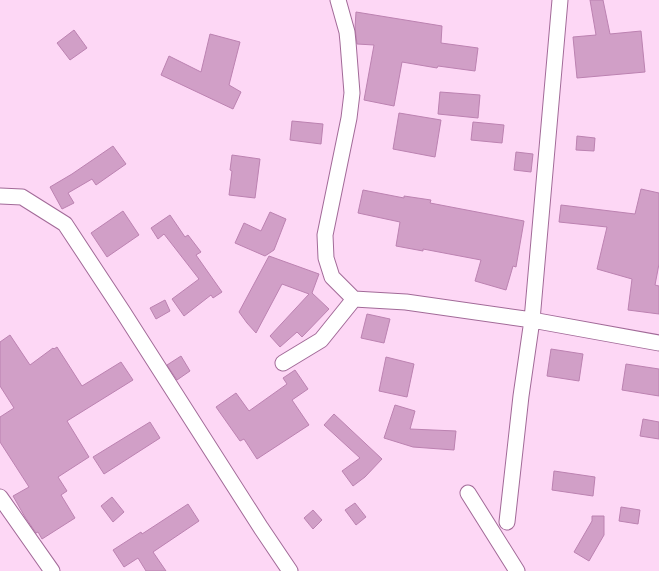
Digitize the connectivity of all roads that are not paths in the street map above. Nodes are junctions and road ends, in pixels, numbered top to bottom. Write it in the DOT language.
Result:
graph roads {
  1 [pos="338,0"];
  2 [pos="560,0"];
  3 [pos="0,196"];
  4 [pos="354,299"];
  5 [pos="532,320"];
  6 [pos="659,343"];
  7 [pos="283,363"];
  8 [pos="468,493"];
  9 [pos="0,497"];
  10 [pos="507,522"];
  11 [pos="52,571"];
  12 [pos="290,571"];
  13 [pos="517,571"];
  1 -- 4 [label="street"];
  2 -- 5 [label="street"];
  3 -- 12 [label="street"];
  4 -- 5 [label="street"];
  4 -- 7 [label="street"];
  5 -- 6 [label="street"];
  5 -- 10 [label="street"];
  8 -- 13 [label="street"];
  9 -- 11 [label="street"];
}
